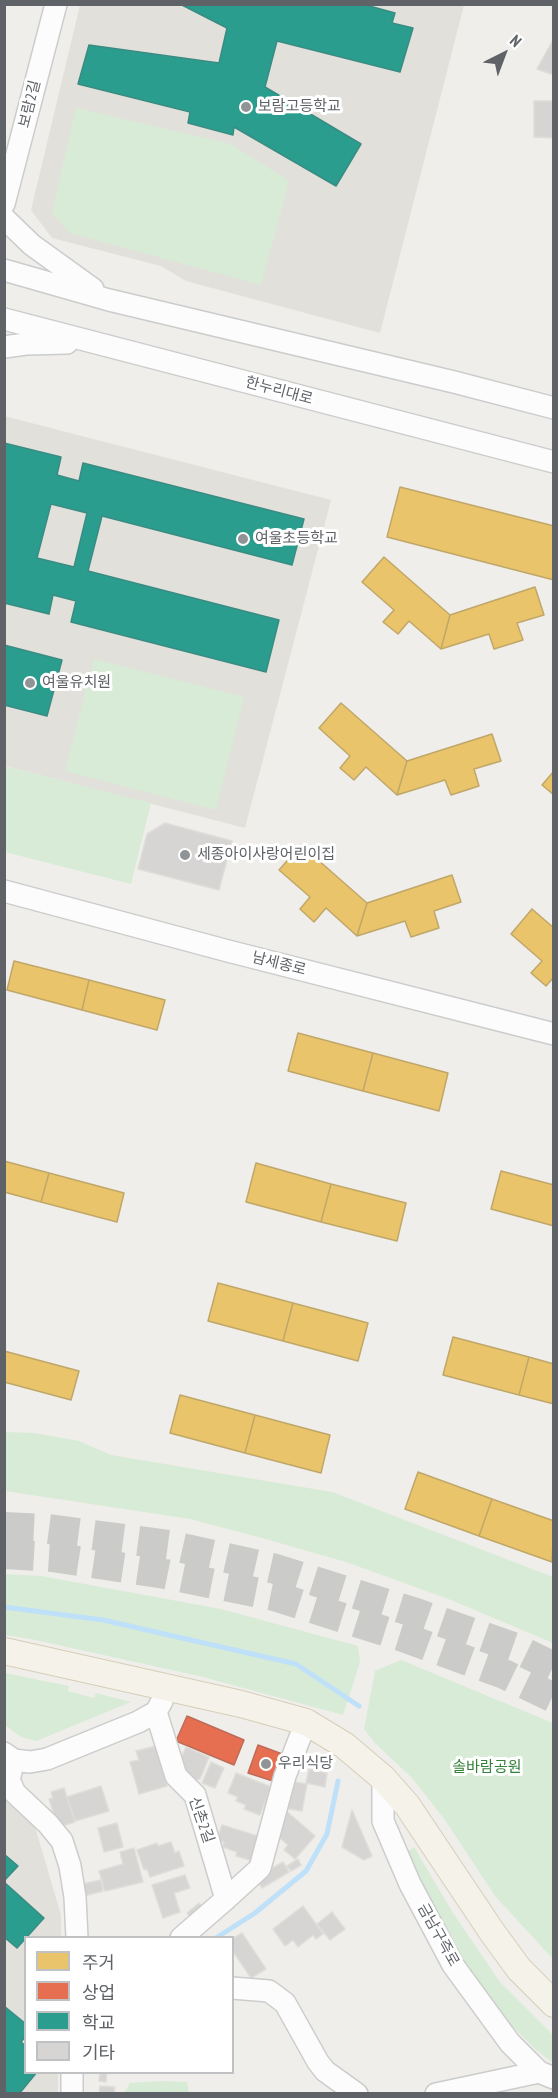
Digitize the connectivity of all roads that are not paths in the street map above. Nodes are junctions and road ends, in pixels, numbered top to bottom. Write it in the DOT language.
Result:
graph roads {
  1 [pos="56,4"];
  2 [pos="4,204"];
  3 [pos="4,218"];
  4 [pos="4,270"];
  5 [pos="109,300"];
  6 [pos="4,319"];
  7 [pos="94,343"];
  8 [pos="4,347"];
  9 [pos="554,408"];
  10 [pos="554,462"];
  11 [pos="4,891"];
  12 [pos="554,1034"];
  13 [pos="4,1651"];
  14 [pos="169,1688"];
  15 [pos="156,1712"];
  16 [pos="306,1722"];
  17 [pos="9,1757"];
  18 [pos="383,1778"];
  19 [pos="226,1899"];
  20 [pos="76,1936"];
  21 [pos="183,1936"];
  22 [pos="234,1988"];
  23 [pos="554,2004"];
  24 [pos="72,2074"];
  25 [pos="546,2075"];
  26 [pos="72,2094"];
  27 [pos="357,2094"];
  28 [pos="436,2094"];
  1 -- 2 [label="street, 보람2길"];
  3 -- 5 [label="street"];
  4 -- 5 [label="street"];
  5 -- 9 [label="street"];
  6 -- 7 [label="street, 한누리대로"];
  7 -- 8 [label="street"];
  7 -- 10 [label="street, 한누리대로"];
  11 -- 12 [label="street, 남세종로"];
  13 -- 14 [label="main road"];
  14 -- 15 [label="street"];
  14 -- 16 [label="main road"];
  15 -- 17 [label="street"];
  15 -- 19 [label="street, 신촌2길"];
  16 -- 18 [label="main road"];
  16 -- 19 [label="street"];
  17 -- 20 [label="street"];
  18 -- 23 [label="main road"];
  18 -- 25 [label="street, 금남구즉로"];
  19 -- 21 [label="street"];
  22 -- 27 [label="street"];
  24 -- 26 [label="street"];
  25 -- 28 [label="street, 금남구즉로"];
}
